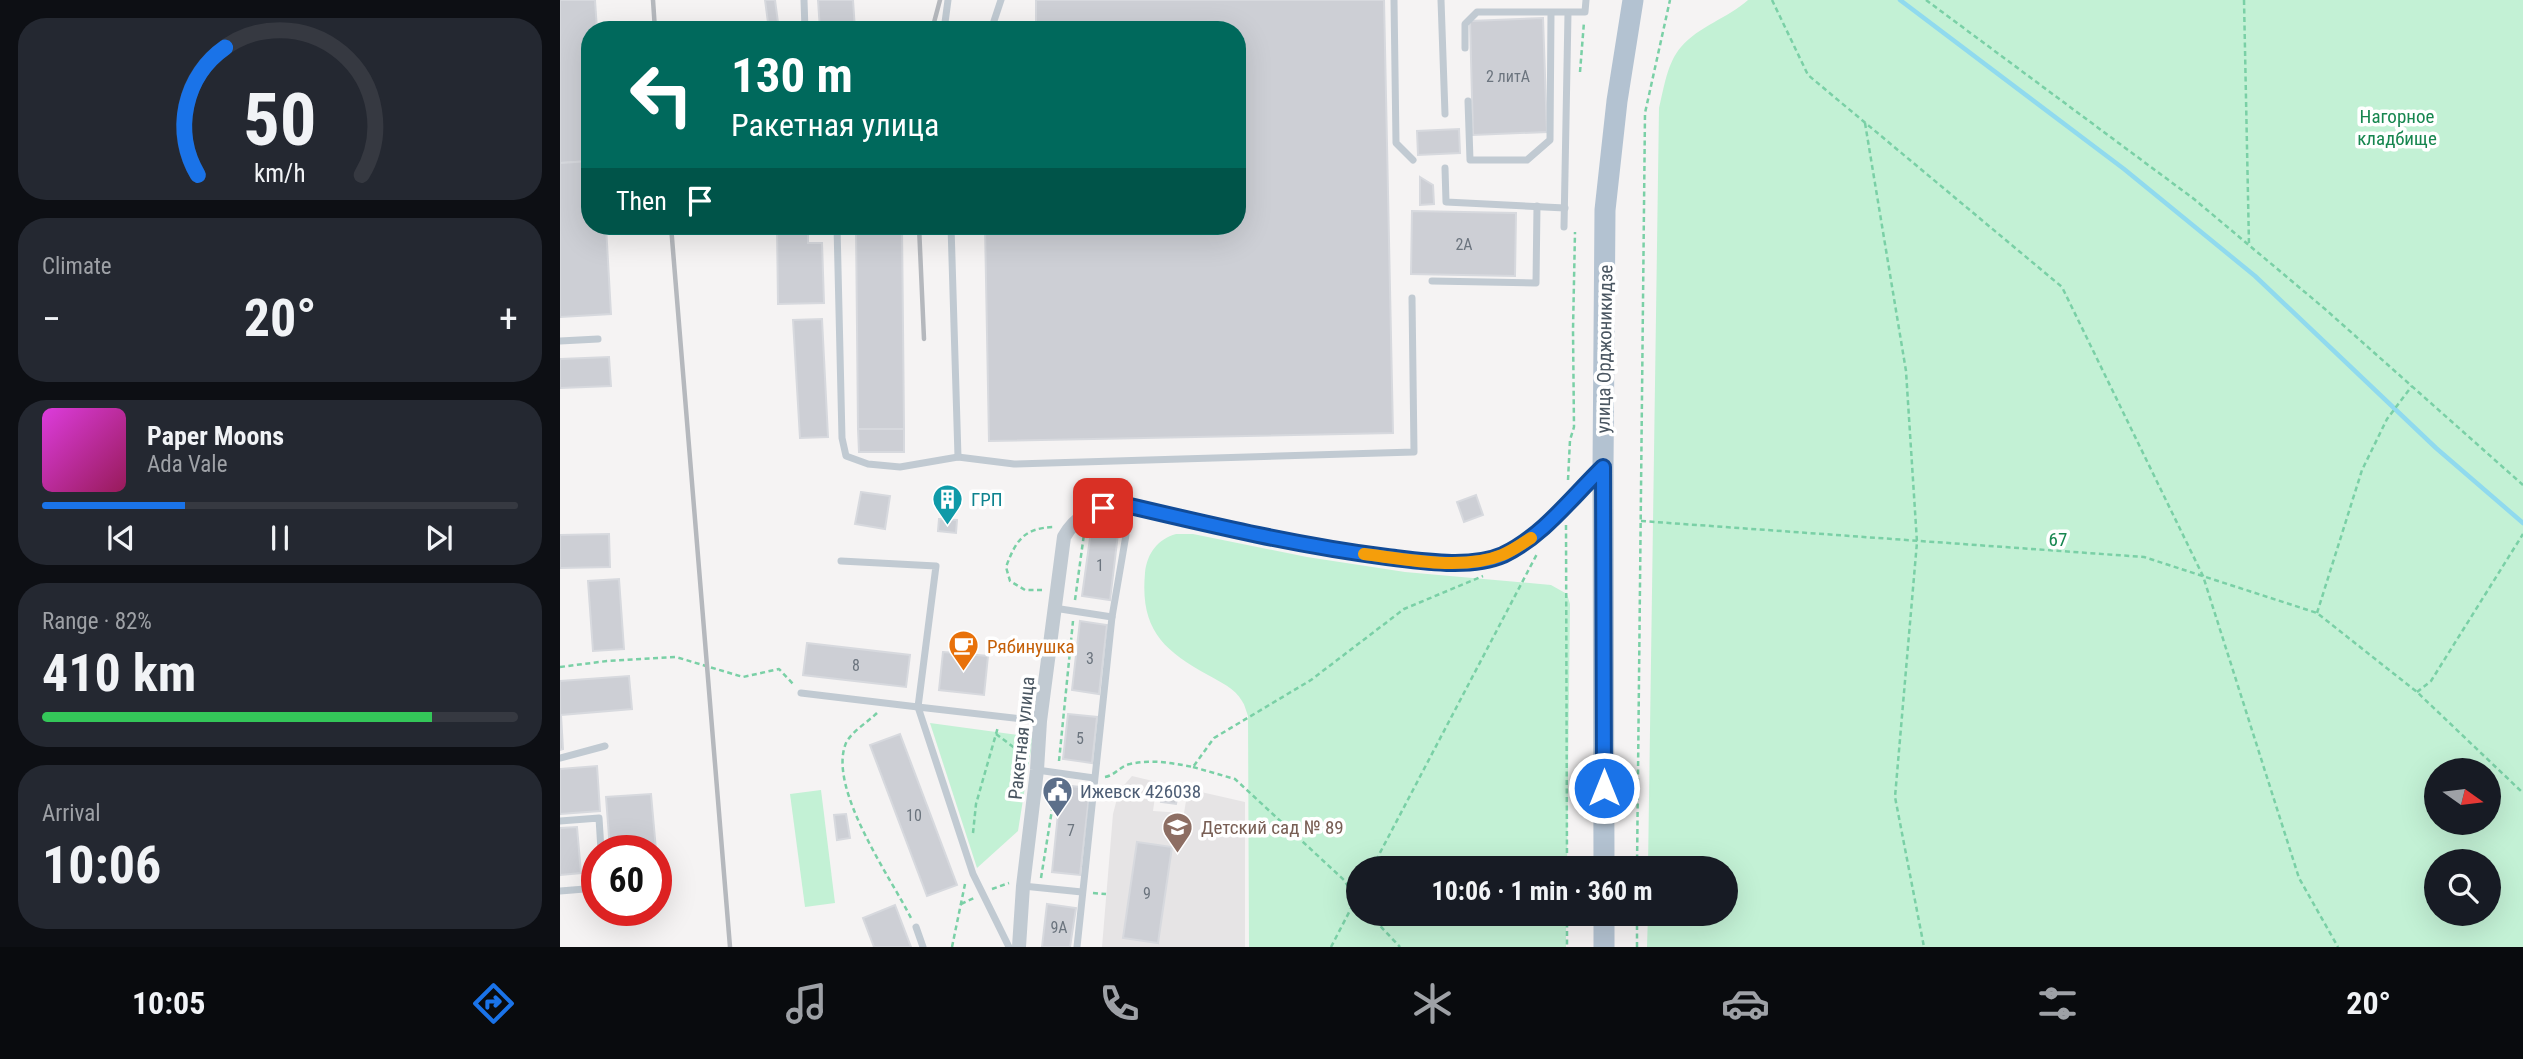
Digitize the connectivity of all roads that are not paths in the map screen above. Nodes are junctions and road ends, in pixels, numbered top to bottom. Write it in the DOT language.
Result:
graph roads {
  1 [pos="804,0"];
  2 [pos="948,0"];
  3 [pos="1001,0"];
  4 [pos="1394,0"];
  5 [pos="1441,0"];
  6 [pos="1586,0"];
  7 [pos="1633,0"];
  8 [pos="1551,13"];
  9 [pos="1568,13"];
  10 [pos="805,21"];
  11 [pos="945,21"];
  12 [pos="994,21"];
  13 [pos="1465,48"];
  14 [pos="1468,102"];
  15 [pos="1445,114"];
  16 [pos="1413,160"];
  17 [pos="1445,168"];
  18 [pos="1537,206"];
  19 [pos="1565,208"];
  20 [pos="1564,227"];
  21 [pos="837,235"];
  22 [pos="951,235"];
  23 [pos="1433,281"];
  24 [pos="1412,298"];
  25 [pos="598,339"];
  26 [pos="560,341"];
  27 [pos="958,457"];
  28 [pos="1603,467"];
  29 [pos="1126,535"];
  30 [pos="841,561"];
  31 [pos="1054,608"];
  32 [pos="1112,617"];
  33 [pos="802,693"];
  34 [pos="918,707"];
  35 [pos="1040,721"];
  36 [pos="605,746"];
  37 [pos="560,758"];
  38 [pos="1037,770"];
  39 [pos="1094,778"];
  40 [pos="560,821"];
  41 [pos="600,835"];
  42 [pos="1604,856"];
  43 [pos="1024,886"];
  44 [pos="581,889"];
  45 [pos="560,891"];
  46 [pos="1082,892"];
  47 [pos="1604,926"];
  48 [pos="916,928"];
  49 [pos="923,947"];
  50 [pos="1009,947"];
  51 [pos="1019,947"];
  52 [pos="1077,947"];
  53 [pos="1604,947"];
  1 -- 10 [label="lane"];
  2 -- 11 [label="lane"];
  3 -- 12 [label="lane"];
  4 -- 16 [label="lane"];
  5 -- 15 [label="lane"];
  6 -- 9 [label="lane"];
  7 -- 28 [label="main road, улица Орджоникидзе"];
  8 -- 9 [label="lane"];
  8 -- 13 [label="lane"];
  8 -- 14 [label="lane"];
  9 -- 19 [label="lane"];
  17 -- 18 [label="lane"];
  18 -- 19 [label="lane"];
  18 -- 23 [label="lane"];
  19 -- 20 [label="lane"];
  21 -- 27 [label="lane"];
  22 -- 27 [label="lane"];
  24 -- 27 [label="lane"];
  25 -- 26 [label="lane"];
  28 -- 31 [label="street, Ракетная улица"];
  28 -- 42 [label="main road, улица Орджоникидзе"];
  29 -- 32 [label="lane"];
  30 -- 34 [label="lane"];
  31 -- 32 [label="lane"];
  31 -- 35 [label="street, Ракетная улица"];
  32 -- 39 [label="lane"];
  33 -- 34 [label="lane"];
  34 -- 35 [label="lane"];
  34 -- 50 [label="lane"];
  35 -- 38 [label="street, Ракетная улица"];
  36 -- 37 [label="lane"];
  38 -- 39 [label="lane"];
  38 -- 43 [label="street, Ракетная улица"];
  39 -- 46 [label="lane"];
  40 -- 41 [label="lane"];
  43 -- 46 [label="lane"];
  43 -- 51 [label="street, Ракетная улица"];
  44 -- 45 [label="lane"];
  46 -- 52 [label="lane"];
  47 -- 53 [label="main road"];
  48 -- 49 [label="lane"];
}
